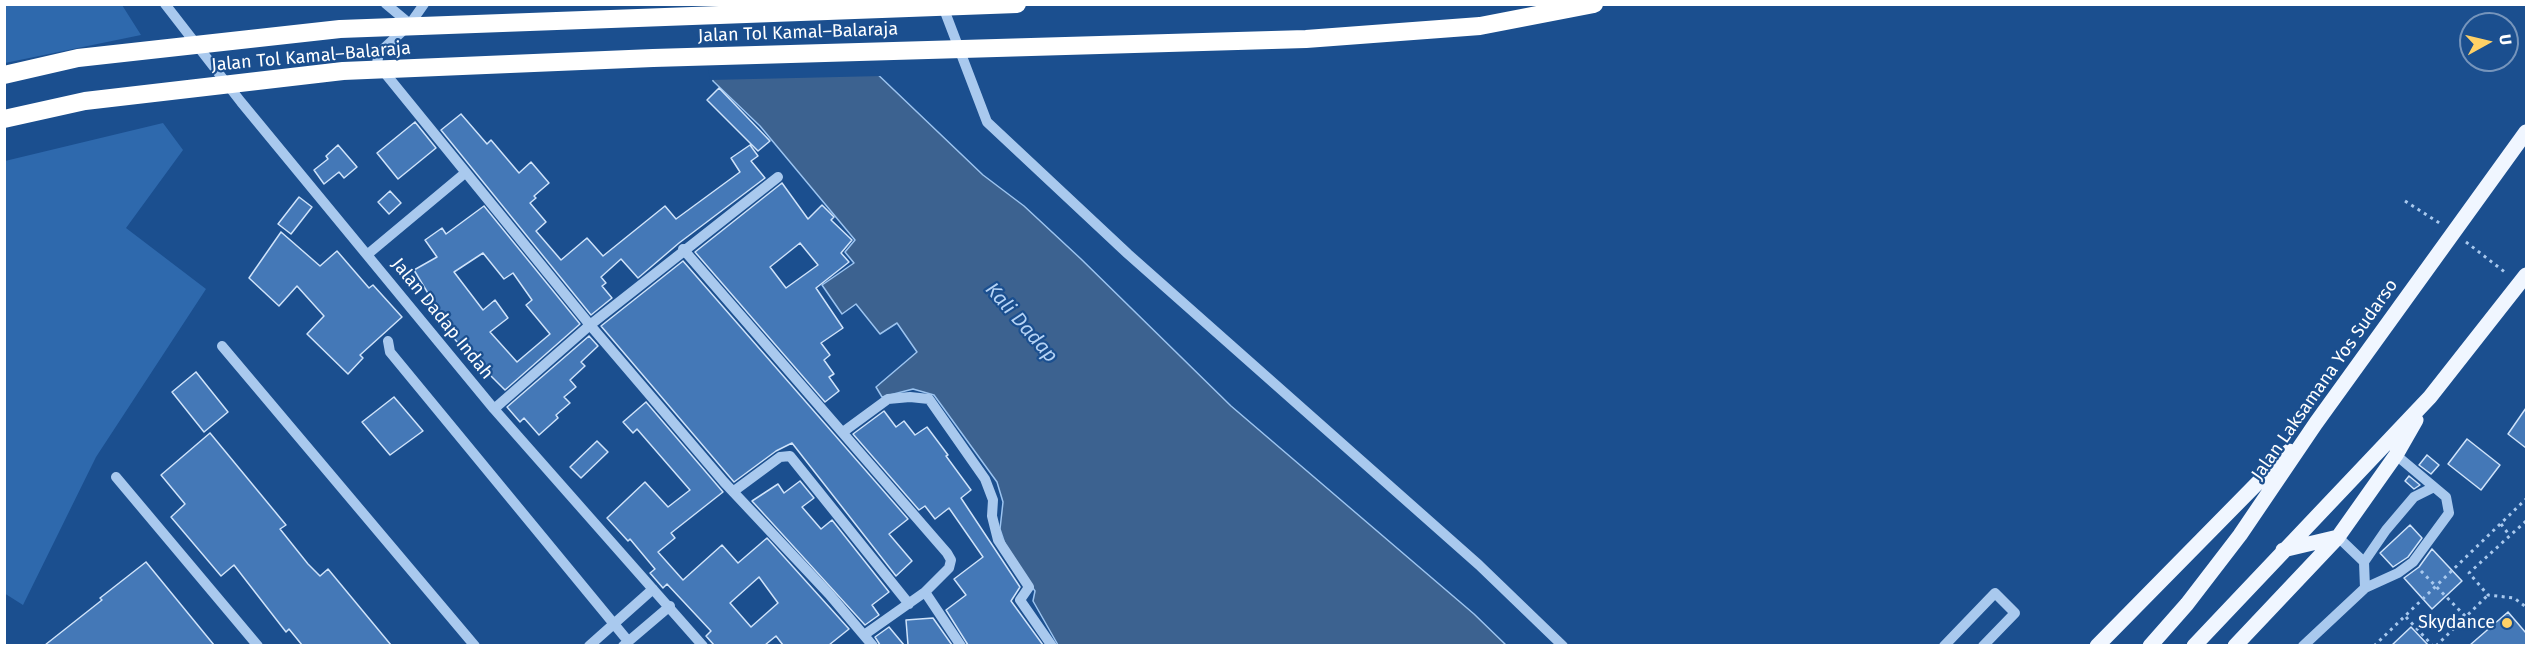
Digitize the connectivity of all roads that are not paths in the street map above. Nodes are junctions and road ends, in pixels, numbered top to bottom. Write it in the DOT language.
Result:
graph roads {
  1 [pos="165,4"];
  2 [pos="386,4"];
  3 [pos="424,4"];
  4 [pos="942,4"];
  5 [pos="1017,4"];
  6 [pos="1594,4"];
  7 [pos="410,24"];
  8 [pos="4,75"];
  9 [pos="4,119"];
  10 [pos="2526,132"];
  11 [pos="465,174"];
  12 [pos="778,177"];
  13 [pos="683,249"];
  14 [pos="368,255"];
  15 [pos="2524,282"];
  16 [pos="590,325"];
  17 [pos="388,341"];
  18 [pos="222,346"];
  19 [pos="2430,397"];
  20 [pos="494,409"];
  21 [pos="2316,423"];
  22 [pos="843,432"];
  23 [pos="2396,455"];
  24 [pos="116,477"];
  25 [pos="2434,487"];
  26 [pos="734,491"];
  27 [pos="2338,537"];
  28 [pos="2283,550"];
  29 [pos="2364,562"];
  30 [pos="2365,588"];
  31 [pos="653,589"];
  32 [pos="925,592"];
  33 [pos="909,604"];
  34 [pos="670,606"];
  35 [pos="612,624"];
  36 [pos="864,635"];
  37 [pos="625,643"];
  38 [pos="258,645"];
  39 [pos="475,645"];
  40 [pos="589,645"];
  41 [pos="703,645"];
  42 [pos="873,645"];
  43 [pos="961,645"];
  44 [pos="1052,645"];
  45 [pos="1563,645"];
  46 [pos="1944,645"];
  47 [pos="1983,645"];
  48 [pos="2097,645"];
  49 [pos="2150,645"];
  50 [pos="2194,645"];
  51 [pos="2235,645"];
  52 [pos="2302,645"];
  1 -- 14 [label="street, Jalan Dadap Indah"];
  2 -- 7 [label="street"];
  3 -- 7 [label="street"];
  4 -- 45 [label="street"];
  5 -- 8 [label="highway, Jalan Tol Kamal–Balaraja, bridge"];
  6 -- 9 [label="highway, Jalan Tol Kamal–Balaraja, bridge"];
  7 -- 11 [label="street"];
  10 -- 21 [label="main road, Jalan Laksamana Yos Sudarso"];
  11 -- 14 [label="street"];
  11 -- 16 [label="street"];
  12 -- 13 [label="street"];
  13 -- 16 [label="street"];
  13 -- 22 [label="street"];
  14 -- 20 [label="street, Jalan Dadap Indah"];
  15 -- 19 [label="main road"];
  16 -- 20 [label="street"];
  16 -- 26 [label="street"];
  17 -- 35 [label="street"];
  18 -- 39 [label="street"];
  19 -- 23 [label="main road"];
  19 -- 28 [label="main road"];
  20 -- 31 [label="street, Jalan Dadap Indah"];
  21 -- 48 [label="main road"];
  21 -- 49 [label="main road, Jalan Laksamana Yos Sudarso"];
  22 -- 32 [label="street"];
  22 -- 44 [label="street"];
  23 -- 25 [label="street"];
  23 -- 27 [label="main road"];
  24 -- 38 [label="street"];
  25 -- 29 [label="street"];
  25 -- 30 [label="street"];
  26 -- 33 [label="street"];
  26 -- 36 [label="street"];
  27 -- 28 [label="main road"];
  27 -- 29 [label="street"];
  27 -- 51 [label="main road"];
  28 -- 50 [label="main road"];
  29 -- 30 [label="street"];
  30 -- 52 [label="street"];
  31 -- 34 [label="street, Jalan Dadap Indah"];
  31 -- 35 [label="street"];
  32 -- 33 [label="street"];
  32 -- 43 [label="street"];
  33 -- 36 [label="street"];
  34 -- 37 [label="street"];
  34 -- 41 [label="street, Jalan Dadap Indah"];
  35 -- 37 [label="street"];
  35 -- 40 [label="street"];
  36 -- 42 [label="street"];
  46 -- 47 [label="street"];
}
